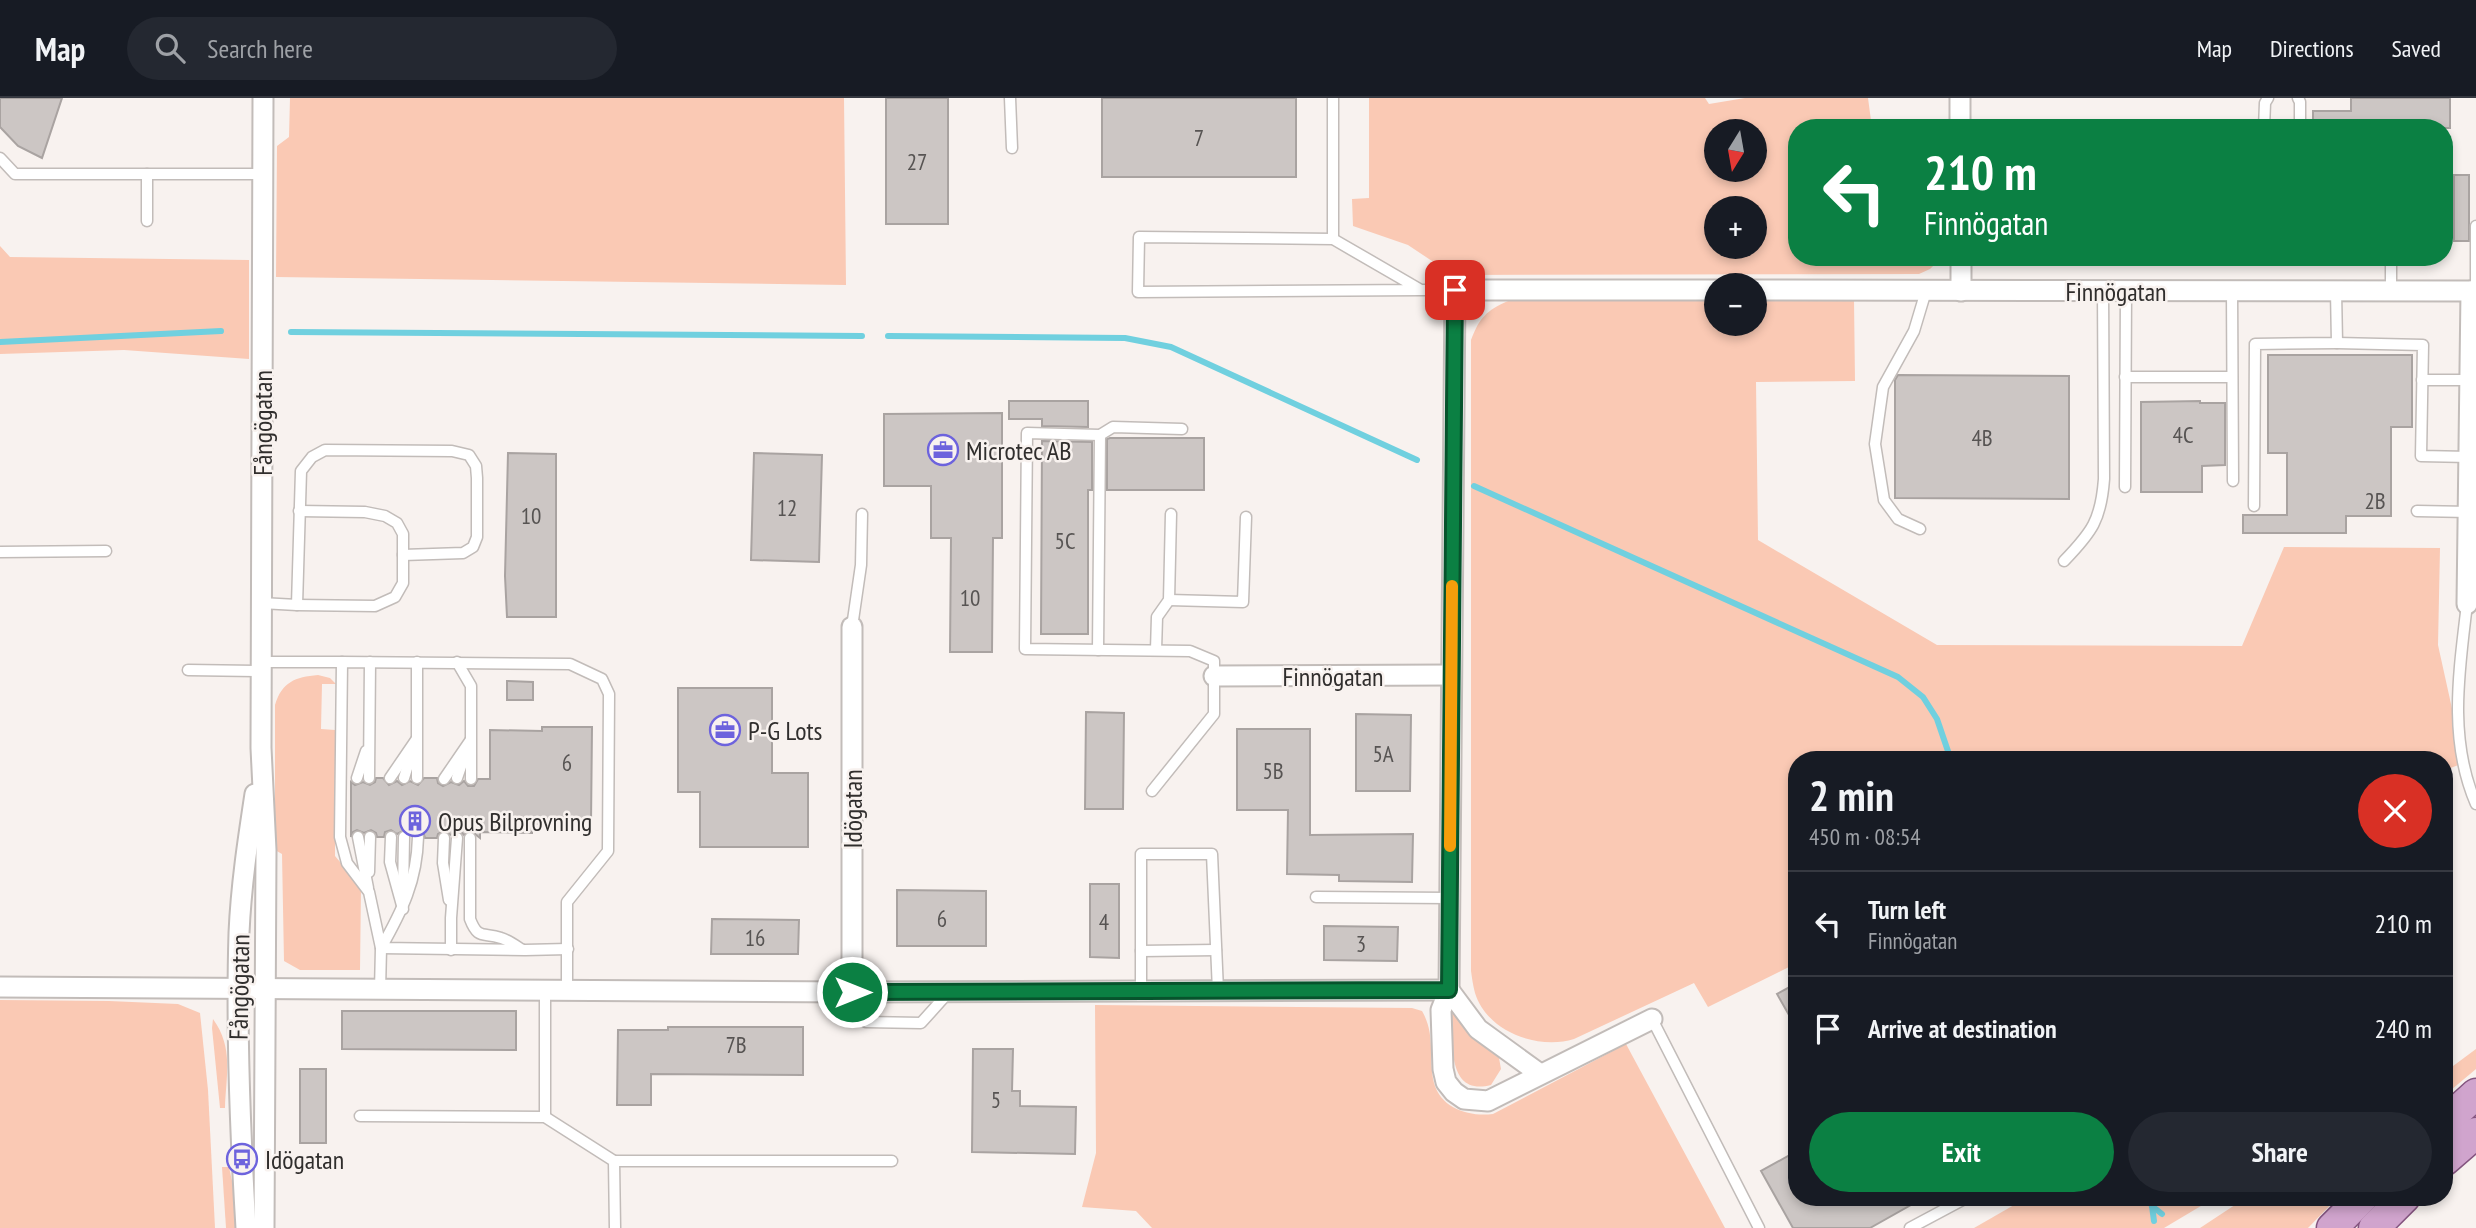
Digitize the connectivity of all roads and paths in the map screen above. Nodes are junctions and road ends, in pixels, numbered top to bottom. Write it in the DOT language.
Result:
graph roads {
  1 [pos="263,98"];
  2 [pos="1010,98"];
  3 [pos="1333,98"];
  4 [pos="1960,98"];
  5 [pos="2268,98"];
  6 [pos="2298,98"];
  7 [pos="1960,119"];
  8 [pos="2264,119"];
  9 [pos="2300,119"];
  10 [pos="1012,148"];
  11 [pos="0,158"];
  12 [pos="0,173"];
  13 [pos="15,174"];
  14 [pos="147,174"];
  15 [pos="263,174"];
  16 [pos="147,221"];
  17 [pos="2476,226"];
  18 [pos="1333,239"];
  19 [pos="1961,266"];
  20 [pos="2391,266"];
  21 [pos="1421,290"];
  22 [pos="1455,290"];
  23 [pos="1704,290"];
  24 [pos="1767,290"];
  25 [pos="1926,290"];
  26 [pos="2103,290"];
  27 [pos="2232,290"];
  28 [pos="1961,291"];
  29 [pos="2126,291"];
  30 [pos="2336,291"];
  31 [pos="2391,291"];
  32 [pos="2474,291"];
  33 [pos="2337,343"];
  34 [pos="2125,377"];
  35 [pos="2232,377"];
  36 [pos="2422,380"];
  37 [pos="2470,380"];
  38 [pos="1182,429"];
  39 [pos="1100,435"];
  40 [pos="2469,457"];
  41 [pos="2233,481"];
  42 [pos="2125,487"];
  43 [pos="2254,506"];
  44 [pos="299,511"];
  45 [pos="2417,511"];
  46 [pos="2469,512"];
  47 [pos="862,514"];
  48 [pos="1171,514"];
  49 [pos="1246,517"];
  50 [pos="1920,529"];
  51 [pos="106,551"];
  52 [pos="0,552"];
  53 [pos="403,555"];
  54 [pos="2064,561"];
  55 [pos="1169,600"];
  56 [pos="261,603"];
  57 [pos="2467,604"];
  58 [pos="297,605"];
  59 [pos="852,627"];
  60 [pos="1098,650"];
  61 [pos="1156,650"];
  62 [pos="342,662"];
  63 [pos="370,662"];
  64 [pos="417,662"];
  65 [pos="457,662"];
  66 [pos="262,667"];
  67 [pos="188,670"];
  68 [pos="1451,675"];
  69 [pos="1214,676"];
  70 [pos="416,740"];
  71 [pos="370,741"];
  72 [pos="470,741"];
  73 [pos="261,748"];
  74 [pos="357,778"];
  75 [pos="369,778"];
  76 [pos="390,778"];
  77 [pos="404,778"];
  78 [pos="417,778"];
  79 [pos="444,779"];
  80 [pos="457,779"];
  81 [pos="471,779"];
  82 [pos="1152,791"];
  83 [pos="2476,804"];
  84 [pos="358,837"];
  85 [pos="370,837"];
  86 [pos="391,837"];
  87 [pos="404,837"];
  88 [pos="418,837"];
  89 [pos="444,838"];
  90 [pos="457,838"];
  91 [pos="470,838"];
  92 [pos="369,892"];
  93 [pos="1316,897"];
  94 [pos="1449,898"];
  95 [pos="403,910"];
  96 [pos="451,918"];
  97 [pos="381,948"];
  98 [pos="568,949"];
  99 [pos="452,950"];
  100 [pos="525,950"];
  101 [pos="1216,950"];
  102 [pos="1141,951"];
  103 [pos="0,988"];
  104 [pos="238,990"];
  105 [pos="266,990"];
  106 [pos="380,990"];
  107 [pos="545,990"];
  108 [pos="567,990"];
  109 [pos="1449,990"];
  110 [pos="1141,991"];
  111 [pos="1218,991"];
  112 [pos="852,992"];
  113 [pos="949,992"];
  114 [pos="1652,1019"];
  115 [pos="1540,1074"];
  116 [pos="2476,1094"];
  117 [pos="2453,1115"];
  118 [pos="360,1116"];
  119 [pos="545,1116"];
  120 [pos="2476,1133"];
  121 [pos="2453,1153"];
  122 [pos="614,1161"];
  123 [pos="892,1161"];
  124 [pos="1951,1206"];
  125 [pos="2354,1206"];
  126 [pos="2396,1206"];
  127 [pos="246,1228"];
  128 [pos="264,1228"];
  129 [pos="615,1228"];
  130 [pos="1759,1228"];
  131 [pos="1910,1228"];
  132 [pos="2332,1228"];
  133 [pos="2374,1228"];
  1 -- 15 [label="street, Fångögatan"];
  2 -- 10 [label="lane"];
  3 -- 18 [label="lane"];
  4 -- 7 [label="street"];
  5 -- 8 [label="lane"];
  6 -- 9 [label="lane"];
  11 -- 13 [label="lane"];
  12 -- 13 [label="lane"];
  13 -- 14 [label="lane"];
  14 -- 15 [label="lane"];
  14 -- 16 [label="lane"];
  15 -- 56 [label="street, Fångögatan"];
  17 -- 32 [label="lane"];
  18 -- 21 [label="lane"];
  18 -- 21 [label="lane"];
  19 -- 28 [label="street"];
  20 -- 31 [label="lane"];
  21 -- 22 [label="lane"];
  22 -- 23 [label="street"];
  22 -- 68 [label="street"];
  24 -- 25 [label="street, Finnögatan"];
  25 -- 28 [label="street, Finnögatan"];
  25 -- 50 [label="lane"];
  26 -- 28 [label="street, Finnögatan"];
  26 -- 29 [label="street, Finnögatan"];
  26 -- 54 [label="lane"];
  27 -- 29 [label="street, Finnögatan"];
  27 -- 30 [label="street, Finnögatan"];
  27 -- 35 [label="lane"];
  29 -- 34 [label="lane"];
  30 -- 31 [label="street, Finnögatan"];
  30 -- 33 [label="lane"];
  31 -- 32 [label="street, Finnögatan"];
  32 -- 37 [label="street"];
  33 -- 36 [label="lane"];
  33 -- 43 [label="lane"];
  34 -- 35 [label="lane"];
  34 -- 42 [label="lane"];
  35 -- 41 [label="lane"];
  36 -- 37 [label="lane"];
  36 -- 40 [label="lane"];
  37 -- 40 [label="street"];
  38 -- 39 [label="lane"];
  39 -- 60 [label="lane"];
  39 -- 60 [label="lane"];
  40 -- 46 [label="street"];
  44 -- 53 [label="lane"];
  44 -- 53 [label="lane"];
  44 -- 58 [label="lane"];
  45 -- 46 [label="lane"];
  46 -- 57 [label="street"];
  47 -- 59 [label="lane"];
  48 -- 55 [label="lane"];
  49 -- 55 [label="lane"];
  51 -- 52 [label="lane"];
  53 -- 58 [label="lane"];
  55 -- 61 [label="lane"];
  56 -- 58 [label="lane"];
  56 -- 66 [label="street, Fångögatan"];
  57 -- 83 [label="lane"];
  59 -- 112 [label="street, Idögatan"];
  60 -- 61 [label="lane"];
  61 -- 69 [label="lane"];
  62 -- 63 [label="lane"];
  62 -- 66 [label="lane"];
  62 -- 92 [label="lane"];
  63 -- 64 [label="lane"];
  63 -- 71 [label="lane"];
  64 -- 65 [label="lane"];
  64 -- 70 [label="lane"];
  65 -- 72 [label="lane"];
  65 -- 98 [label="lane"];
  66 -- 67 [label="lane"];
  66 -- 73 [label="street, Fångögatan"];
  68 -- 69 [label="street, Finnögatan"];
  68 -- 94 [label="street"];
  69 -- 82 [label="lane"];
  70 -- 76 [label="lane"];
  70 -- 77 [label="lane"];
  70 -- 78 [label="lane"];
  71 -- 74 [label="lane"];
  71 -- 75 [label="lane"];
  72 -- 79 [label="lane"];
  72 -- 80 [label="lane"];
  72 -- 81 [label="lane"];
  73 -- 104 [label="street, Fångögatan"];
  73 -- 105 [label="street, Fångögatan"];
  84 -- 92 [label="lane"];
  85 -- 92 [label="lane"];
  86 -- 95 [label="lane"];
  87 -- 95 [label="lane"];
  88 -- 95 [label="lane"];
  89 -- 96 [label="lane"];
  90 -- 96 [label="lane"];
  91 -- 100 [label="lane"];
  92 -- 97 [label="lane"];
  93 -- 94 [label="lane"];
  94 -- 109 [label="street"];
  95 -- 97 [label="lane"];
  96 -- 99 [label="lane"];
  97 -- 99 [label="lane"];
  97 -- 106 [label="lane"];
  98 -- 100 [label="lane"];
  98 -- 108 [label="lane"];
  99 -- 100 [label="lane"];
  101 -- 102 [label="lane"];
  101 -- 102 [label="lane"];
  101 -- 111 [label="lane"];
  102 -- 110 [label="lane"];
  103 -- 104 [label="street"];
  104 -- 105 [label="street"];
  104 -- 127 [label="street, Fångögatan"];
  105 -- 106 [label="street"];
  105 -- 128 [label="street, Fångögatan"];
  106 -- 107 [label="street"];
  107 -- 108 [label="street"];
  107 -- 119 [label="lane"];
  108 -- 112 [label="street"];
  109 -- 111 [label="street"];
  109 -- 115 [label="street"];
  109 -- 115 [label="street"];
  110 -- 111 [label="street"];
  110 -- 113 [label="street"];
  112 -- 113 [label="street"];
  112 -- 113 [label="lane"];
  114 -- 115 [label="street"];
  114 -- 130 [label="lane"];
  116 -- 117 [label="main road"];
  118 -- 119 [label="lane"];
  119 -- 122 [label="lane"];
  120 -- 121 [label="main road"];
  122 -- 123 [label="lane"];
  122 -- 129 [label="lane"];
  124 -- 131 [label="lane"];
  125 -- 132 [label="main road"];
  126 -- 133 [label="main road"];
}
